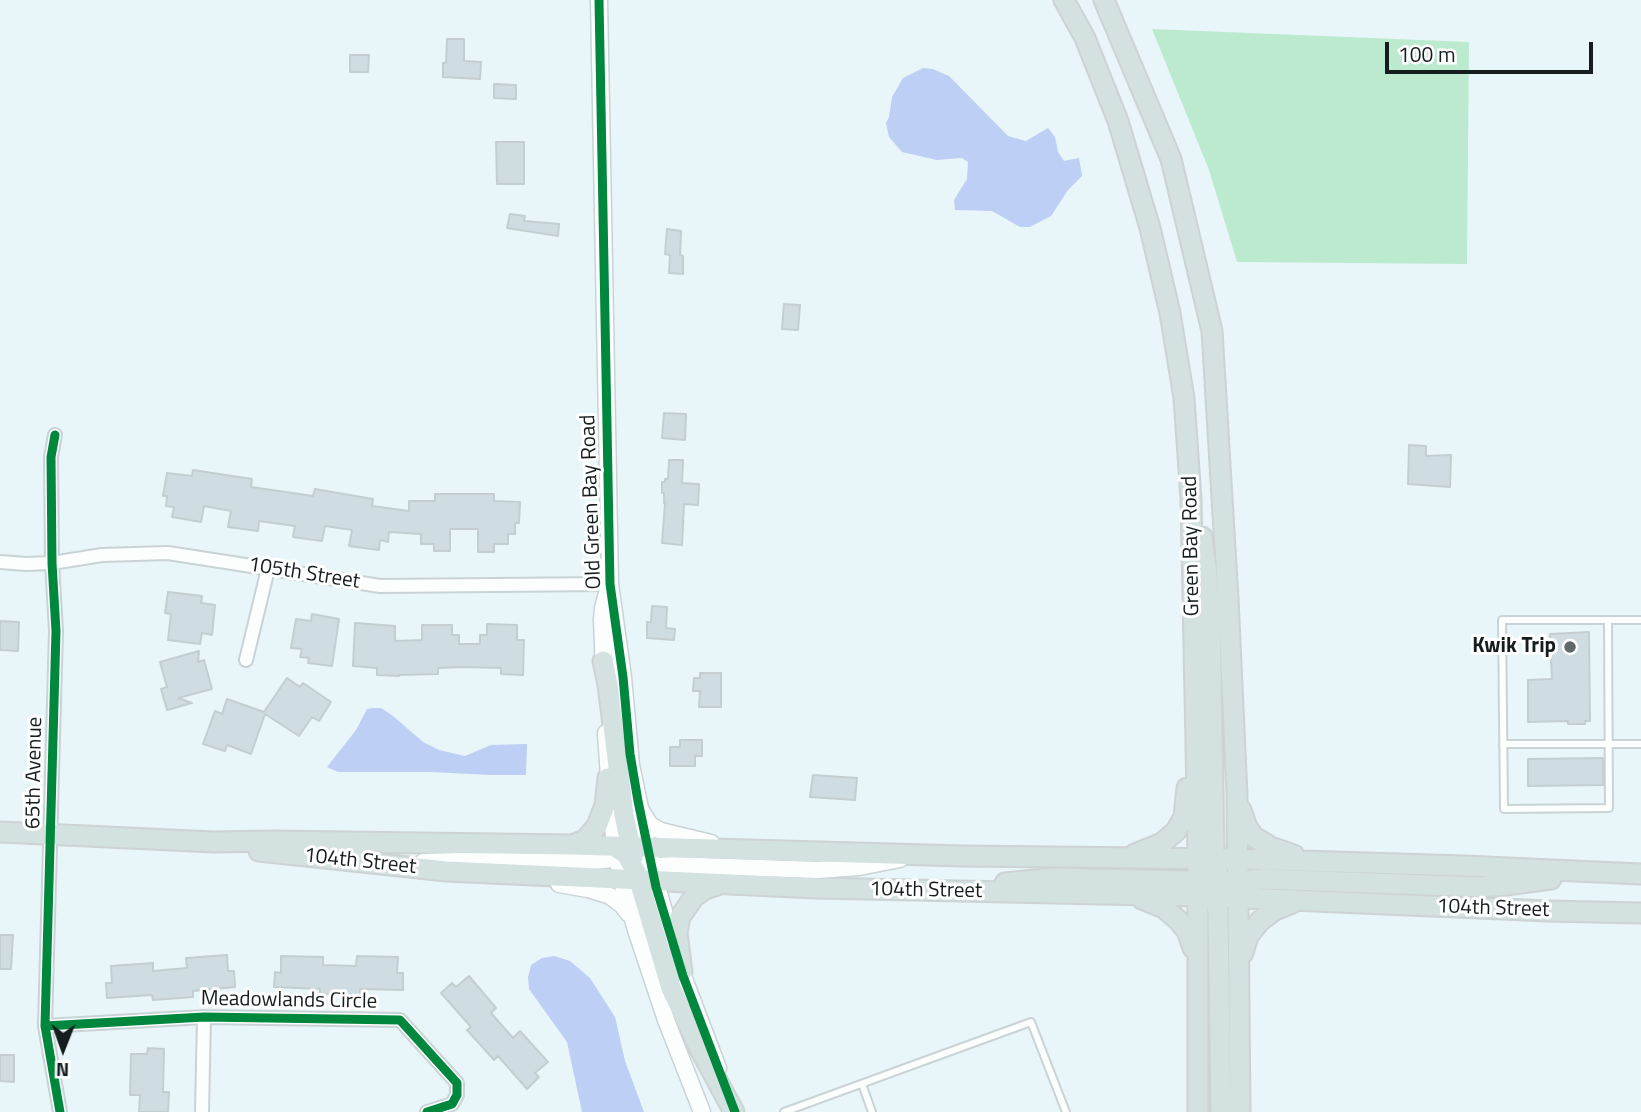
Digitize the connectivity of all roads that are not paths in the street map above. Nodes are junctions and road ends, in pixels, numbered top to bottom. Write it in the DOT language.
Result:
graph roads {
  1 [pos="599,0"];
  2 [pos="1064,0"];
  3 [pos="1104,0"];
  4 [pos="55,435"];
  5 [pos="1190,478"];
  6 [pos="0,562"];
  7 [pos="52,563"];
  8 [pos="268,569"];
  9 [pos="610,584"];
  10 [pos="1641,620"];
  11 [pos="1608,621"];
  12 [pos="246,660"];
  13 [pos="603,661"];
  14 [pos="1608,743"];
  15 [pos="1196,744"];
  16 [pos="1503,744"];
  17 [pos="1641,744"];
  18 [pos="608,778"];
  19 [pos="1237,795"];
  20 [pos="639,806"];
  21 [pos="0,832"];
  22 [pos="51,834"];
  23 [pos="214,842"];
  24 [pos="572,845"];
  25 [pos="733,850"];
  26 [pos="919,855"];
  27 [pos="1125,858"];
  28 [pos="1238,859"];
  29 [pos="1313,862"];
  30 [pos="634,863"];
  31 [pos="387,864"];
  32 [pos="1594,872"];
  33 [pos="498,873"];
  34 [pos="1641,874"];
  35 [pos="1215,881"];
  36 [pos="725,883"];
  37 [pos="944,891"];
  38 [pos="1131,895"];
  39 [pos="1296,901"];
  40 [pos="1641,913"];
  41 [pos="633,921"];
  42 [pos="1197,960"];
  43 [pos="1239,971"];
  44 [pos="682,972"];
  45 [pos="204,1017"];
  46 [pos="45,1026"];
  47 [pos="862,1084"];
  48 [pos="60,1112"];
  49 [pos="202,1112"];
  50 [pos="427,1112"];
  51 [pos="702,1112"];
  52 [pos="734,1112"];
  53 [pos="784,1112"];
  54 [pos="872,1112"];
  55 [pos="1066,1112"];
  56 [pos="1198,1112"];
  57 [pos="1222,1112"];
  58 [pos="1240,1112"];
  1 -- 9 [label="street, Old Green Bay Road"];
  2 -- 5 [label="main road, Green Bay Road"];
  3 -- 19 [label="main road, Green Bay Road"];
  4 -- 7 [label="street, 65th Avenue"];
  5 -- 15 [label="main road, Green Bay Road"];
  5 -- 35 [label="main road"];
  6 -- 7 [label="street, 105th Street"];
  7 -- 8 [label="street, 105th Street"];
  7 -- 22 [label="street, 65th Avenue"];
  8 -- 9 [label="street, 105th Street"];
  8 -- 12 [label="street"];
  9 -- 13 [label="street, Old Green Bay Road"];
  9 -- 20 [label="street, Old Green Bay Road"];
  10 -- 11 [label="lane"];
  11 -- 14 [label="lane"];
  11 -- 16 [label="lane"];
  13 -- 18 [label="street, Old Green Bay Road"];
  13 -- 30 [label="main road"];
  14 -- 16 [label="lane"];
  14 -- 16 [label="lane"];
  14 -- 17 [label="lane"];
  15 -- 27 [label="main road"];
  15 -- 35 [label="main road, Green Bay Road"];
  18 -- 24 [label="main road"];
  18 -- 30 [label="street, Old Green Bay Road"];
  19 -- 28 [label="main road, Green Bay Road"];
  19 -- 29 [label="main road"];
  20 -- 25 [label="street"];
  20 -- 30 [label="street, Old Green Bay Road"];
  21 -- 22 [label="main road, 104th Street"];
  22 -- 23 [label="main road, 104th Street"];
  22 -- 46 [label="street, 65th Avenue"];
  23 -- 24 [label="main road, 104th Street"];
  23 -- 31 [label="main road, 104th Street"];
  24 -- 30 [label="main road, 104th Street"];
  25 -- 26 [label="main road, 104th Street"];
  25 -- 30 [label="main road, 104th Street"];
  26 -- 27 [label="main road, 104th Street"];
  26 -- 30 [label="street"];
  27 -- 35 [label="main road, 104th Street"];
  28 -- 29 [label="main road, 104th Street"];
  28 -- 35 [label="main road, Green Bay Road"];
  29 -- 32 [label="main road, 104th Street"];
  30 -- 31 [label="street"];
  30 -- 33 [label="main road, 104th Street"];
  30 -- 36 [label="main road, 104th Street"];
  30 -- 41 [label="street, Old Green Bay Road"];
  30 -- 44 [label="street, Old Green Bay Road"];
  30 -- 52 [label="main road"];
  31 -- 33 [label="main road, 104th Street"];
  32 -- 34 [label="main road, 104th Street"];
  32 -- 35 [label="main road"];
  33 -- 41 [label="street"];
  35 -- 37 [label="main road"];
  35 -- 38 [label="main road, 104th Street"];
  35 -- 39 [label="main road, 104th Street"];
  35 -- 42 [label="main road, Green Bay Road"];
  35 -- 43 [label="main road, Green Bay Road"];
  35 -- 57 [label="main road"];
  36 -- 37 [label="main road, 104th Street"];
  36 -- 44 [label="main road"];
  37 -- 38 [label="main road, 104th Street"];
  38 -- 42 [label="main road"];
  39 -- 40 [label="main road, 104th Street"];
  39 -- 43 [label="main road"];
  41 -- 51 [label="street, Old Green Bay Road"];
  42 -- 56 [label="main road, Green Bay Road"];
  43 -- 58 [label="main road, Green Bay Road"];
  44 -- 52 [label="street, Old Green Bay Road"];
  45 -- 46 [label="street, Meadowlands Circle"];
  45 -- 49 [label="street"];
  45 -- 50 [label="street, Meadowlands Circle"];
  46 -- 48 [label="street, 65th Avenue"];
  47 -- 53 [label="lane"];
  47 -- 54 [label="lane"];
  47 -- 55 [label="lane"];
}
